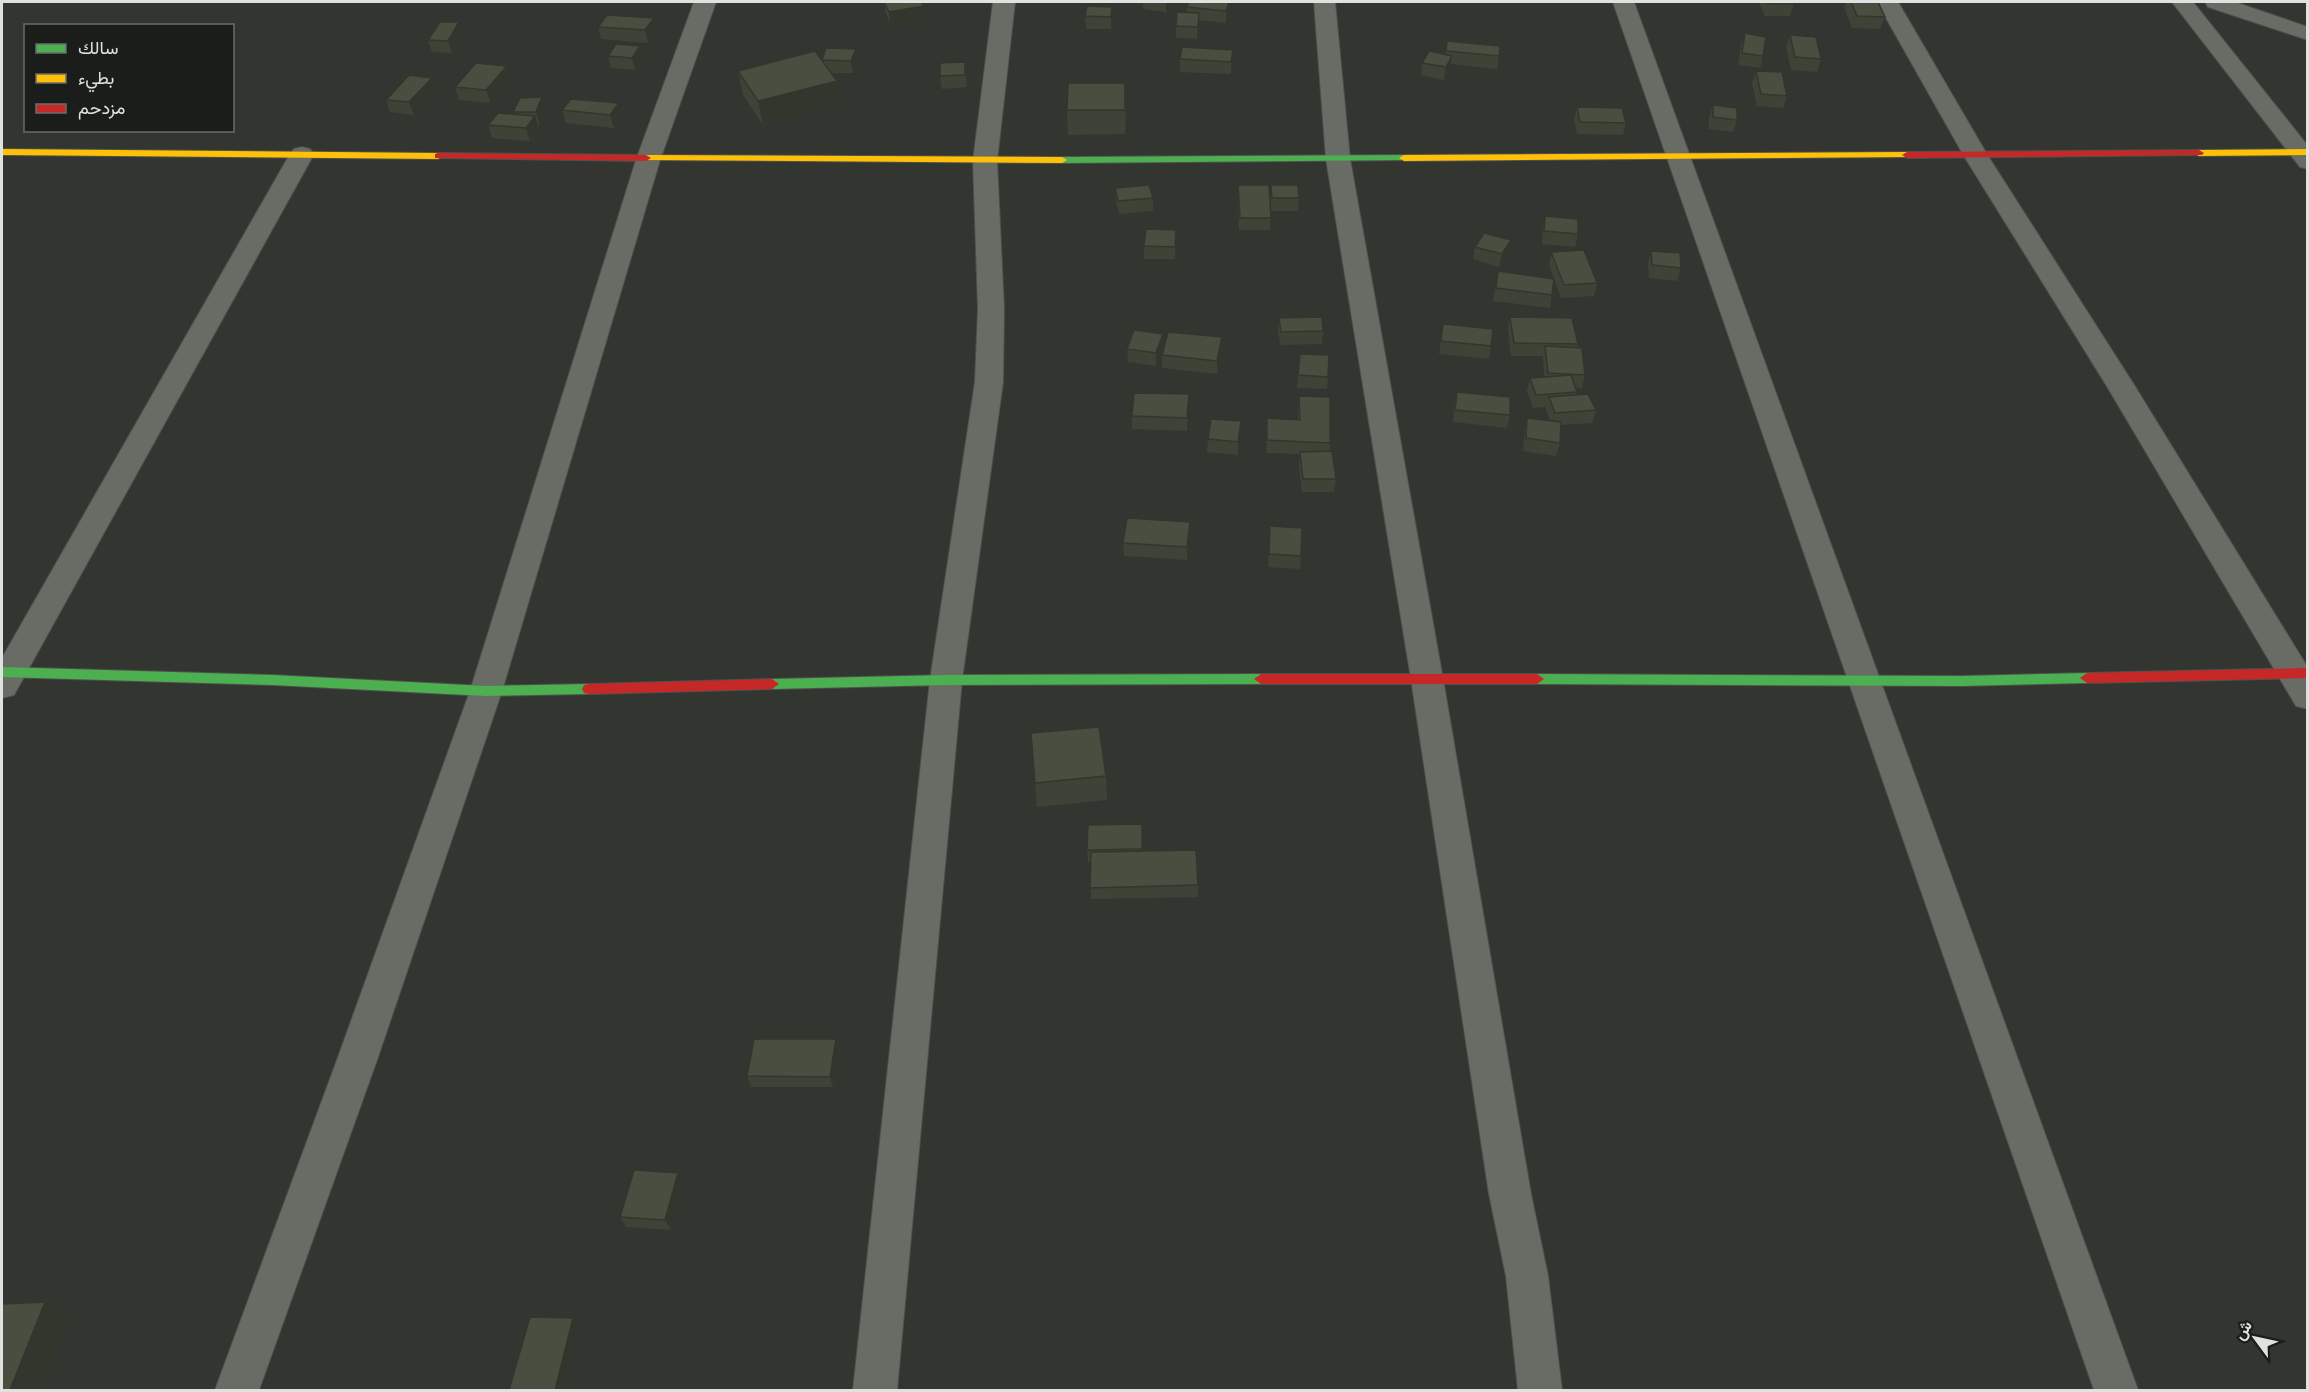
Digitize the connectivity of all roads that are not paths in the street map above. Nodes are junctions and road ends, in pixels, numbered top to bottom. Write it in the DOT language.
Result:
graph roads {
  1 [pos="705,2"];
  2 [pos="1004,2"];
  3 [pos="1324,2"];
  4 [pos="1623,2"];
  5 [pos="1887,2"];
  6 [pos="2182,2"];
  7 [pos="2216,2"];
  8 [pos="2307,34"];
  9 [pos="2,152"];
  10 [pos="302,154"];
  11 [pos="1679,156"];
  12 [pos="1976,156"];
  13 [pos="2305,156"];
  14 [pos="1338,159"];
  15 [pos="648,160"];
  16 [pos="985,161"];
  17 [pos="4,677"];
  18 [pos="1427,679"];
  19 [pos="946,680"];
  20 [pos="1862,680"];
  21 [pos="2303,682"];
  22 [pos="486,691"];
  23 [pos="237,1390"];
  24 [pos="875,1390"];
  25 [pos="1540,1390"];
  26 [pos="2116,1390"];
  1 -- 15 [label="street"];
  2 -- 16 [label="street"];
  3 -- 14 [label="street"];
  4 -- 11 [label="street"];
  5 -- 12 [label="street"];
  6 -- 13 [label="street"];
  7 -- 8 [label="street"];
  9 -- 10 [label="street"];
  10 -- 15 [label="street"];
  10 -- 17 [label="street"];
  11 -- 12 [label="street"];
  11 -- 14 [label="street"];
  11 -- 20 [label="street"];
  12 -- 13 [label="street"];
  12 -- 21 [label="street"];
  14 -- 16 [label="street"];
  14 -- 18 [label="street"];
  15 -- 16 [label="street"];
  15 -- 22 [label="street"];
  16 -- 19 [label="street"];
  17 -- 22 [label="street"];
  18 -- 19 [label="street"];
  18 -- 20 [label="street"];
  18 -- 25 [label="street"];
  19 -- 22 [label="street"];
  19 -- 24 [label="street"];
  20 -- 21 [label="street"];
  20 -- 26 [label="street"];
  22 -- 23 [label="street"];
}
